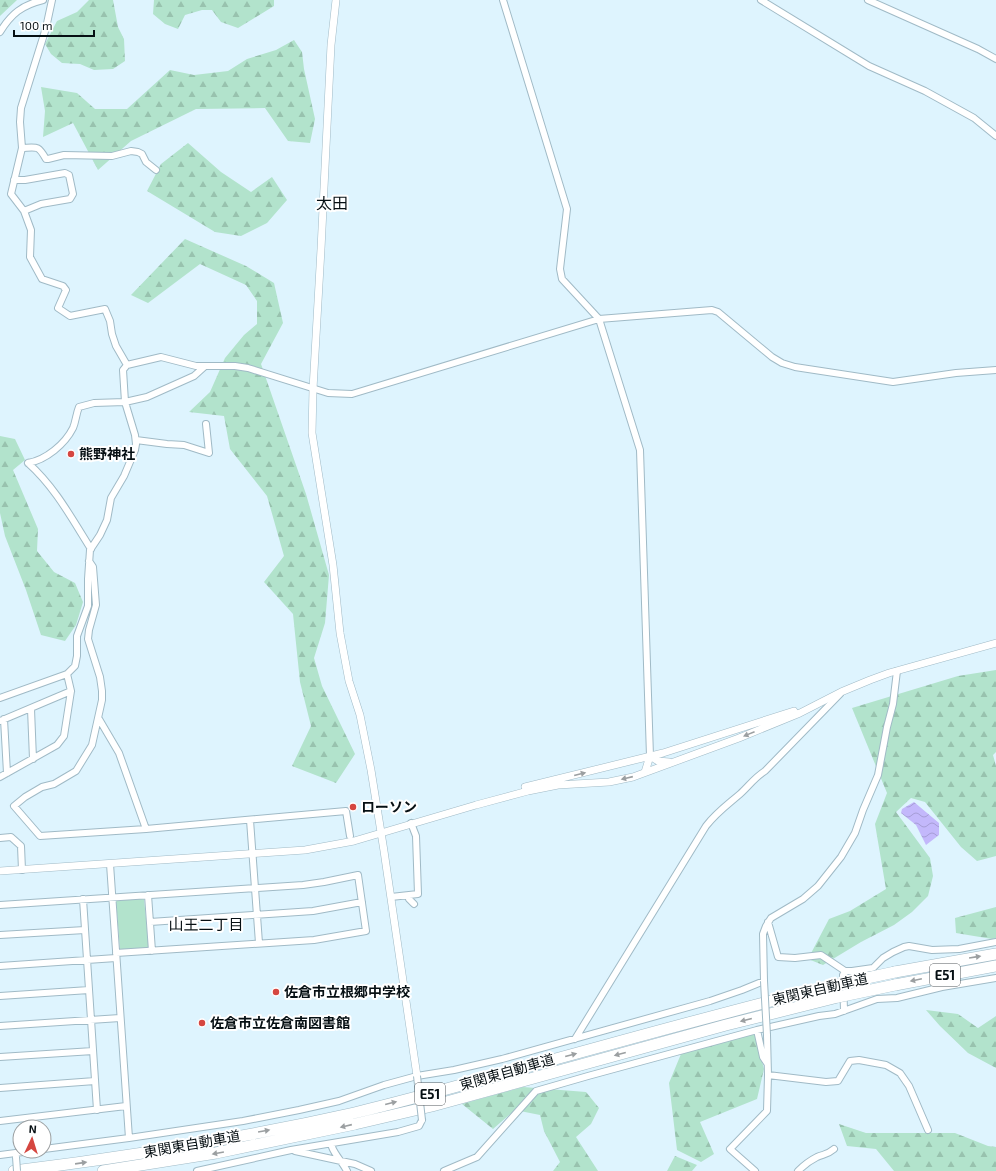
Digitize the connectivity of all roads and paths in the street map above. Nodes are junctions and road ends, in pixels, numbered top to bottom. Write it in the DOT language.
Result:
graph roads {
  1 [pos="43,0"];
  2 [pos="52,0"];
  3 [pos="336,0"];
  4 [pos="503,0"];
  5 [pos="761,0"];
  6 [pos="868,0"];
  7 [pos="0,32"];
  8 [pos="996,60"];
  9 [pos="996,136"];
  10 [pos="22,148"];
  11 [pos="156,170"];
  12 [pos="14,180"];
  13 [pos="24,211"];
  14 [pos="599,319"];
  15 [pos="127,365"];
  16 [pos="204,367"];
  17 [pos="996,370"];
  18 [pos="313,389"];
  19 [pos="125,402"];
  20 [pos="206,424"];
  21 [pos="136,440"];
  22 [pos="91,549"];
  23 [pos="89,561"];
  24 [pos="996,643"];
  25 [pos="897,671"];
  26 [pos="67,674"];
  27 [pos="71,691"];
  28 [pos="841,692"];
  29 [pos="0,698"];
  30 [pos="823,702"];
  31 [pos="31,709"];
  32 [pos="99,719"];
  33 [pos="2,720"];
  34 [pos="3,750"];
  35 [pos="650,756"];
  36 [pos="33,758"];
  37 [pos="672,762"];
  38 [pos="645,772"];
  39 [pos="7,773"];
  40 [pos="0,777"];
  41 [pos="476,805"];
  42 [pos="250,820"];
  43 [pos="411,824"];
  44 [pos="146,829"];
  45 [pos="381,832"];
  46 [pos="350,836"];
  47 [pos="0,838"];
  48 [pos="252,854"];
  49 [pos="110,864"];
  50 [pos="22,870"];
  51 [pos="0,871"];
  52 [pos="254,888"];
  53 [pos="148,895"];
  54 [pos="409,895"];
  55 [pos="112,897"];
  56 [pos="391,897"];
  57 [pos="83,899"];
  58 [pos="362,902"];
  59 [pos="414,904"];
  60 [pos="0,905"];
  61 [pos="256,916"];
  62 [pos="150,922"];
  63 [pos="768,922"];
  64 [pos="85,930"];
  65 [pos="0,935"];
  66 [pos="996,942"];
  67 [pos="258,944"];
  68 [pos="152,950"];
  69 [pos="996,954"];
  70 [pos="116,956"];
  71 [pos="87,960"];
  72 [pos="0,966"];
  73 [pos="996,966"];
  74 [pos="845,971"];
  75 [pos="996,978"];
  76 [pos="764,981"];
  77 [pos="89,990"];
  78 [pos="0,996"];
  79 [pos="844,1011"];
  80 [pos="120,1018"];
  81 [pos="91,1020"];
  82 [pos="0,1026"];
  83 [pos="757,1030"];
  84 [pos="575,1039"];
  85 [pos="93,1051"];
  86 [pos="0,1057"];
  87 [pos="768,1064"];
  88 [pos="768,1075"];
  89 [pos="417,1076"];
  90 [pos="95,1081"];
  91 [pos="0,1088"];
  92 [pos="126,1106"];
  93 [pos="97,1110"];
  94 [pos="0,1121"];
  95 [pos="928,1130"];
  96 [pos="129,1138"];
  97 [pos="333,1143"];
  98 [pos="52,1148"];
  99 [pos="834,1149"];
  100 [pos="292,1150"];
  101 [pos="0,1155"];
  102 [pos="12,1155"];
  103 [pos="16,1159"];
  104 [pos="341,1161"];
  105 [pos="16,1171"];
  106 [pos="103,1171"];
  107 [pos="197,1171"];
  108 [pos="347,1171"];
  109 [pos="371,1171"];
  110 [pos="444,1171"];
  111 [pos="755,1171"];
  112 [pos="798,1171"];
  1 -- 7 [label="street"];
  2 -- 10 [label="street"];
  3 -- 18 [label="street"];
  4 -- 14 [label="street"];
  5 -- 9 [label="street"];
  6 -- 8 [label="street"];
  10 -- 11 [label="street"];
  10 -- 12 [label="street"];
  12 -- 13 [label="street"];
  12 -- 13 [label="street"];
  13 -- 15 [label="street"];
  14 -- 17 [label="street"];
  14 -- 18 [label="street"];
  14 -- 35 [label="street"];
  15 -- 16 [label="street"];
  15 -- 19 [label="street"];
  16 -- 18 [label="street"];
  16 -- 19 [label="street"];
  18 -- 45 [label="street"];
  19 -- 21 [label="street"];
  19 -- 22 [label="street"];
  20 -- 21 [label="street"];
  21 -- 22 [label="street"];
  22 -- 23 [label="street"];
  23 -- 26 [label="street"];
  23 -- 32 [label="street"];
  24 -- 25 [label="street"];
  25 -- 28 [label="street"];
  25 -- 63 [label="street"];
  26 -- 27 [label="street"];
  26 -- 29 [label="street"];
  27 -- 31 [label="street"];
  27 -- 36 [label="street"];
  28 -- 30 [label="street"];
  28 -- 84 [label="street"];
  30 -- 35 [label="street"];
  30 -- 37 [label="street, one-way"];
  31 -- 33 [label="street"];
  31 -- 36 [label="street"];
  32 -- 44 [label="street"];
  32 -- 44 [label="street"];
  33 -- 34 [label="street"];
  34 -- 39 [label="street"];
  35 -- 37 [label="street"];
  35 -- 38 [label="street"];
  41 -- 35 [label="street, one-way"];
  36 -- 39 [label="street"];
  37 -- 38 [label="street"];
  38 -- 41 [label="street, one-way"];
  39 -- 40 [label="street"];
  41 -- 43 [label="street"];
  42 -- 44 [label="street"];
  42 -- 46 [label="street"];
  42 -- 48 [label="street"];
  43 -- 45 [label="street"];
  43 -- 54 [label="street"];
  45 -- 48 [label="street"];
  45 -- 56 [label="street"];
  47 -- 50 [label="street"];
  48 -- 49 [label="street"];
  48 -- 52 [label="street"];
  49 -- 50 [label="street"];
  49 -- 55 [label="street"];
  50 -- 51 [label="street"];
  52 -- 53 [label="street"];
  52 -- 58 [label="street"];
  52 -- 61 [label="street"];
  53 -- 55 [label="street"];
  53 -- 62 [label="street"];
  54 -- 56 [label="street"];
  54 -- 59 [label="street"];
  55 -- 57 [label="street"];
  55 -- 70 [label="street"];
  56 -- 89 [label="street"];
  57 -- 60 [label="street"];
  57 -- 64 [label="street"];
  58 -- 61 [label="street"];
  58 -- 67 [label="street"];
  61 -- 62 [label="street"];
  61 -- 67 [label="street"];
  62 -- 68 [label="street"];
  63 -- 74 [label="street"];
  63 -- 76 [label="street"];
  64 -- 65 [label="street"];
  64 -- 71 [label="street"];
  66 -- 74 [label="street"];
  67 -- 68 [label="street"];
  68 -- 70 [label="street"];
  105 -- 69 [label="highway, 東関東自動車道 / E51, one-way, bridge"];
  70 -- 71 [label="street"];
  70 -- 80 [label="street"];
  71 -- 72 [label="street"];
  71 -- 77 [label="street"];
  73 -- 106 [label="highway, 東関東自動車道 / E51, one-way, bridge"];
  74 -- 79 [label="street"];
  75 -- 79 [label="street"];
  76 -- 84 [label="street"];
  76 -- 87 [label="street, bridge"];
  77 -- 78 [label="street"];
  77 -- 81 [label="street"];
  79 -- 83 [label="street"];
  80 -- 81 [label="street"];
  80 -- 92 [label="street"];
  81 -- 82 [label="street"];
  81 -- 85 [label="street"];
  83 -- 87 [label="street"];
  83 -- 110 [label="street"];
  84 -- 89 [label="street"];
  85 -- 86 [label="street"];
  85 -- 90 [label="street"];
  87 -- 88 [label="street"];
  88 -- 95 [label="street"];
  88 -- 111 [label="street"];
  89 -- 96 [label="street"];
  89 -- 97 [label="street, bridge"];
  90 -- 91 [label="street"];
  90 -- 93 [label="street"];
  92 -- 93 [label="street"];
  92 -- 96 [label="street"];
  93 -- 94 [label="street"];
  96 -- 98 [label="street"];
  97 -- 100 [label="street"];
  97 -- 104 [label="street"];
  99 -- 112 [label="street"];
  100 -- 104 [label="street"];
  100 -- 107 [label="street"];
  101 -- 102 [label="street"];
  103 -- 105 [label="street, bridge"];
  104 -- 108 [label="street"];
  104 -- 109 [label="street"];
}
